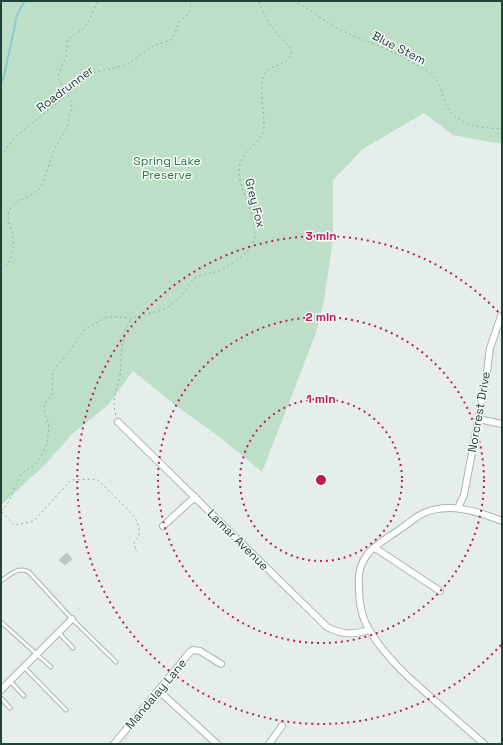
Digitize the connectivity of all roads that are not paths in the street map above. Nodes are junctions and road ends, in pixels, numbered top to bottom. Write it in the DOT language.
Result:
graph roads {
  1 [pos="501,316"];
  2 [pos="478,419"];
  3 [pos="118,422"];
  4 [pos="502,424"];
  5 [pos="195,497"];
  6 [pos="458,508"];
  7 [pos="502,521"];
  8 [pos="163,526"];
  9 [pos="375,548"];
  10 [pos="1,581"];
  11 [pos="440,591"];
  12 [pos="72,619"];
  13 [pos="1,622"];
  14 [pos="369,630"];
  15 [pos="58,632"];
  16 [pos="74,648"];
  17 [pos="37,654"];
  18 [pos="116,662"];
  19 [pos="221,664"];
  20 [pos="24,667"];
  21 [pos="51,667"];
  22 [pos="10,681"];
  23 [pos="1,690"];
  24 [pos="159,691"];
  25 [pos="24,696"];
  26 [pos="1,698"];
  27 [pos="10,708"];
  28 [pos="66,710"];
  29 [pos="282,726"];
  30 [pos="114,744"];
  31 [pos="216,744"];
  32 [pos="269,744"];
  33 [pos="484,744"];
  1 -- 2 [label="street, Norcrest Drive"];
  2 -- 4 [label="street"];
  2 -- 6 [label="street, Norcrest Drive"];
  3 -- 5 [label="street, Lamar Avenue"];
  5 -- 8 [label="street"];
  5 -- 14 [label="street, Lamar Avenue"];
  6 -- 7 [label="street"];
  6 -- 9 [label="street"];
  9 -- 11 [label="street"];
  9 -- 14 [label="street"];
  10 -- 12 [label="lane"];
  12 -- 15 [label="street"];
  12 -- 18 [label="lane"];
  13 -- 17 [label="lane"];
  14 -- 33 [label="street"];
  15 -- 16 [label="lane"];
  15 -- 17 [label="street"];
  17 -- 20 [label="street"];
  17 -- 21 [label="lane"];
  19 -- 24 [label="street, Mandalay Lane"];
  20 -- 22 [label="street"];
  20 -- 28 [label="lane"];
  22 -- 23 [label="street"];
  22 -- 25 [label="lane"];
  24 -- 30 [label="street, Mandalay Lane"];
  24 -- 31 [label="street"];
  26 -- 27 [label="lane"];
  29 -- 32 [label="street"];
}
